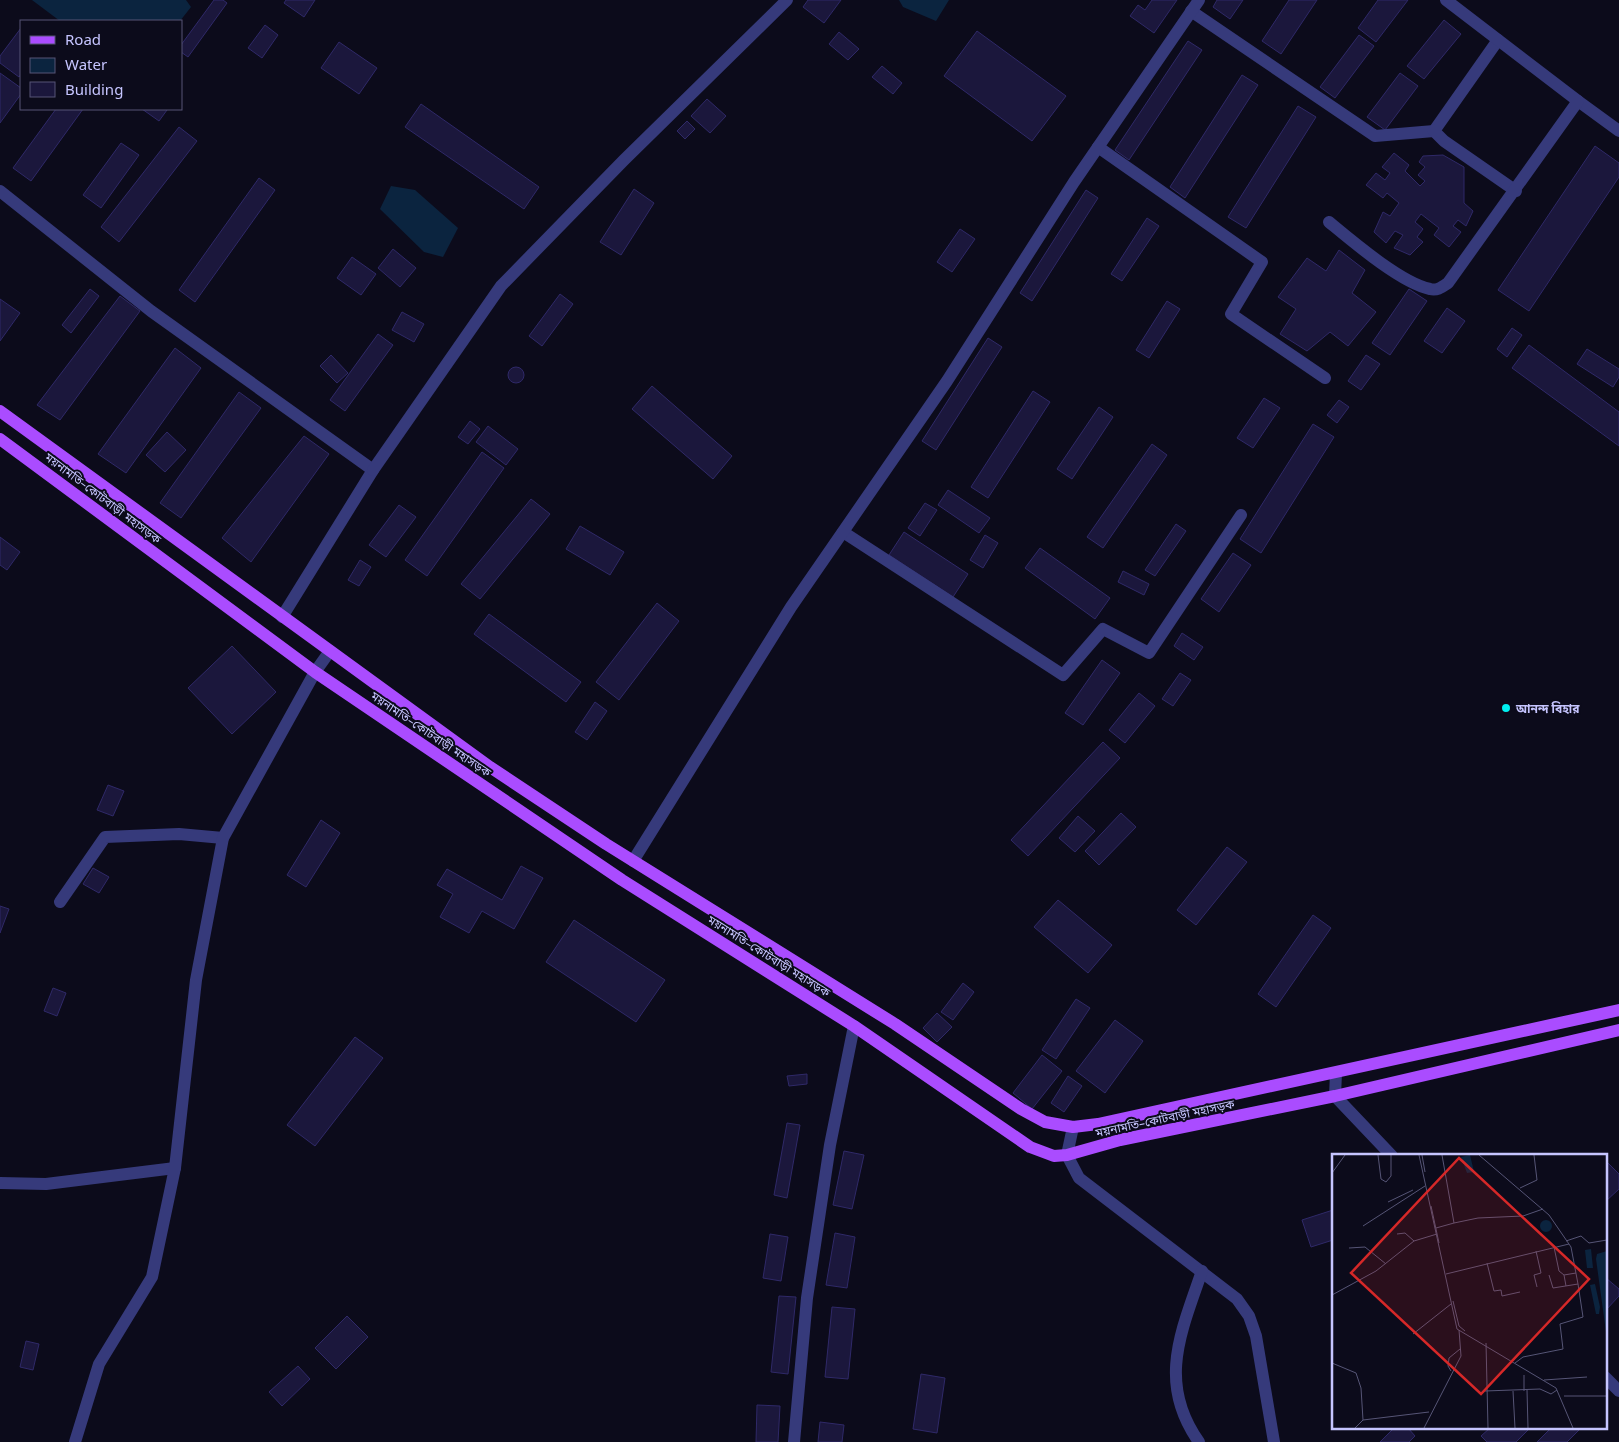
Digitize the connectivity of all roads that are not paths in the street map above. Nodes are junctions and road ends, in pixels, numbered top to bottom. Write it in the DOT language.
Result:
graph roads {
  1 [pos="787,0"];
  2 [pos="1199,0"];
  3 [pos="1446,0"];
  4 [pos="1192,11"];
  5 [pos="1498,40"];
  6 [pos="1578,101"];
  7 [pos="1434,131"];
  8 [pos="1619,131"];
  9 [pos="1098,147"];
  10 [pos="0,191"];
  11 [pos="1516,191"];
  12 [pos="1329,222"];
  13 [pos="1325,378"];
  14 [pos="0,411"];
  15 [pos="0,439"];
  16 [pos="373,470"];
  17 [pos="1241,515"];
  18 [pos="843,532"];
  19 [pos="282,617"];
  20 [pos="330,651"];
  21 [pos="316,672"];
  22 [pos="223,838"];
  23 [pos="633,861"];
  24 [pos="60,902"];
  25 [pos="1619,1010"];
  26 [pos="854,1026"];
  27 [pos="1619,1030"];
  28 [pos="1336,1073"];
  29 [pos="1336,1096"];
  30 [pos="1073,1127"];
  31 [pos="1390,1154"];
  32 [pos="1067,1155"];
  33 [pos="175,1168"];
  34 [pos="0,1183"];
  35 [pos="1202,1272"];
  36 [pos="1606,1378"];
  37 [pos="1619,1391"];
  38 [pos="75,1442"];
  39 [pos="794,1442"];
  40 [pos="1199,1442"];
  41 [pos="1274,1442"];
  1 -- 16 [label="street"];
  2 -- 4 [label="street"];
  3 -- 5 [label="street"];
  4 -- 7 [label="street"];
  4 -- 9 [label="street"];
  5 -- 6 [label="street"];
  5 -- 7 [label="street"];
  6 -- 8 [label="street"];
  6 -- 11 [label="street"];
  7 -- 11 [label="street"];
  9 -- 13 [label="street"];
  9 -- 18 [label="street"];
  10 -- 16 [label="street"];
  11 -- 12 [label="street"];
  14 -- 19 [label="main road, ময়নামতি–কোটবাড়ী মহাসড়ক"];
  15 -- 21 [label="main road, ময়নামতি–কোটবাড়ী মহাসড়ক"];
  16 -- 19 [label="street"];
  17 -- 18 [label="street"];
  18 -- 23 [label="street"];
  19 -- 20 [label="main road, ময়নামতি–কোটবাড়ী মহাসড়ক"];
  20 -- 21 [label="street"];
  20 -- 23 [label="main road, ময়নামতি–কোটবাড়ী মহাসড়ক"];
  21 -- 22 [label="street"];
  21 -- 26 [label="main road, ময়নামতি–কোটবাড়ী মহাসড়ক"];
  22 -- 24 [label="street"];
  22 -- 33 [label="street"];
  23 -- 30 [label="main road, ময়নামতি–কোটবাড়ী মহাসড়ক"];
  25 -- 28 [label="main road, ময়নামতি–কোটবাড়ী মহাসড়ক"];
  26 -- 32 [label="main road, ময়নামতি–কোটবাড়ী মহাসড়ক"];
  26 -- 39 [label="street"];
  27 -- 29 [label="main road, ময়নামতি–কোটবাড়ী মহাসড়ক"];
  28 -- 29 [label="street"];
  28 -- 30 [label="main road, ময়নামতি–কোটবাড়ী মহাসড়ক"];
  29 -- 31 [label="street"];
  29 -- 32 [label="main road, ময়নামতি–কোটবাড়ী মহাসড়ক"];
  30 -- 32 [label="street"];
  32 -- 35 [label="street"];
  33 -- 34 [label="street"];
  33 -- 38 [label="street"];
  35 -- 40 [label="street"];
  35 -- 41 [label="street"];
  36 -- 37 [label="street"];
}
